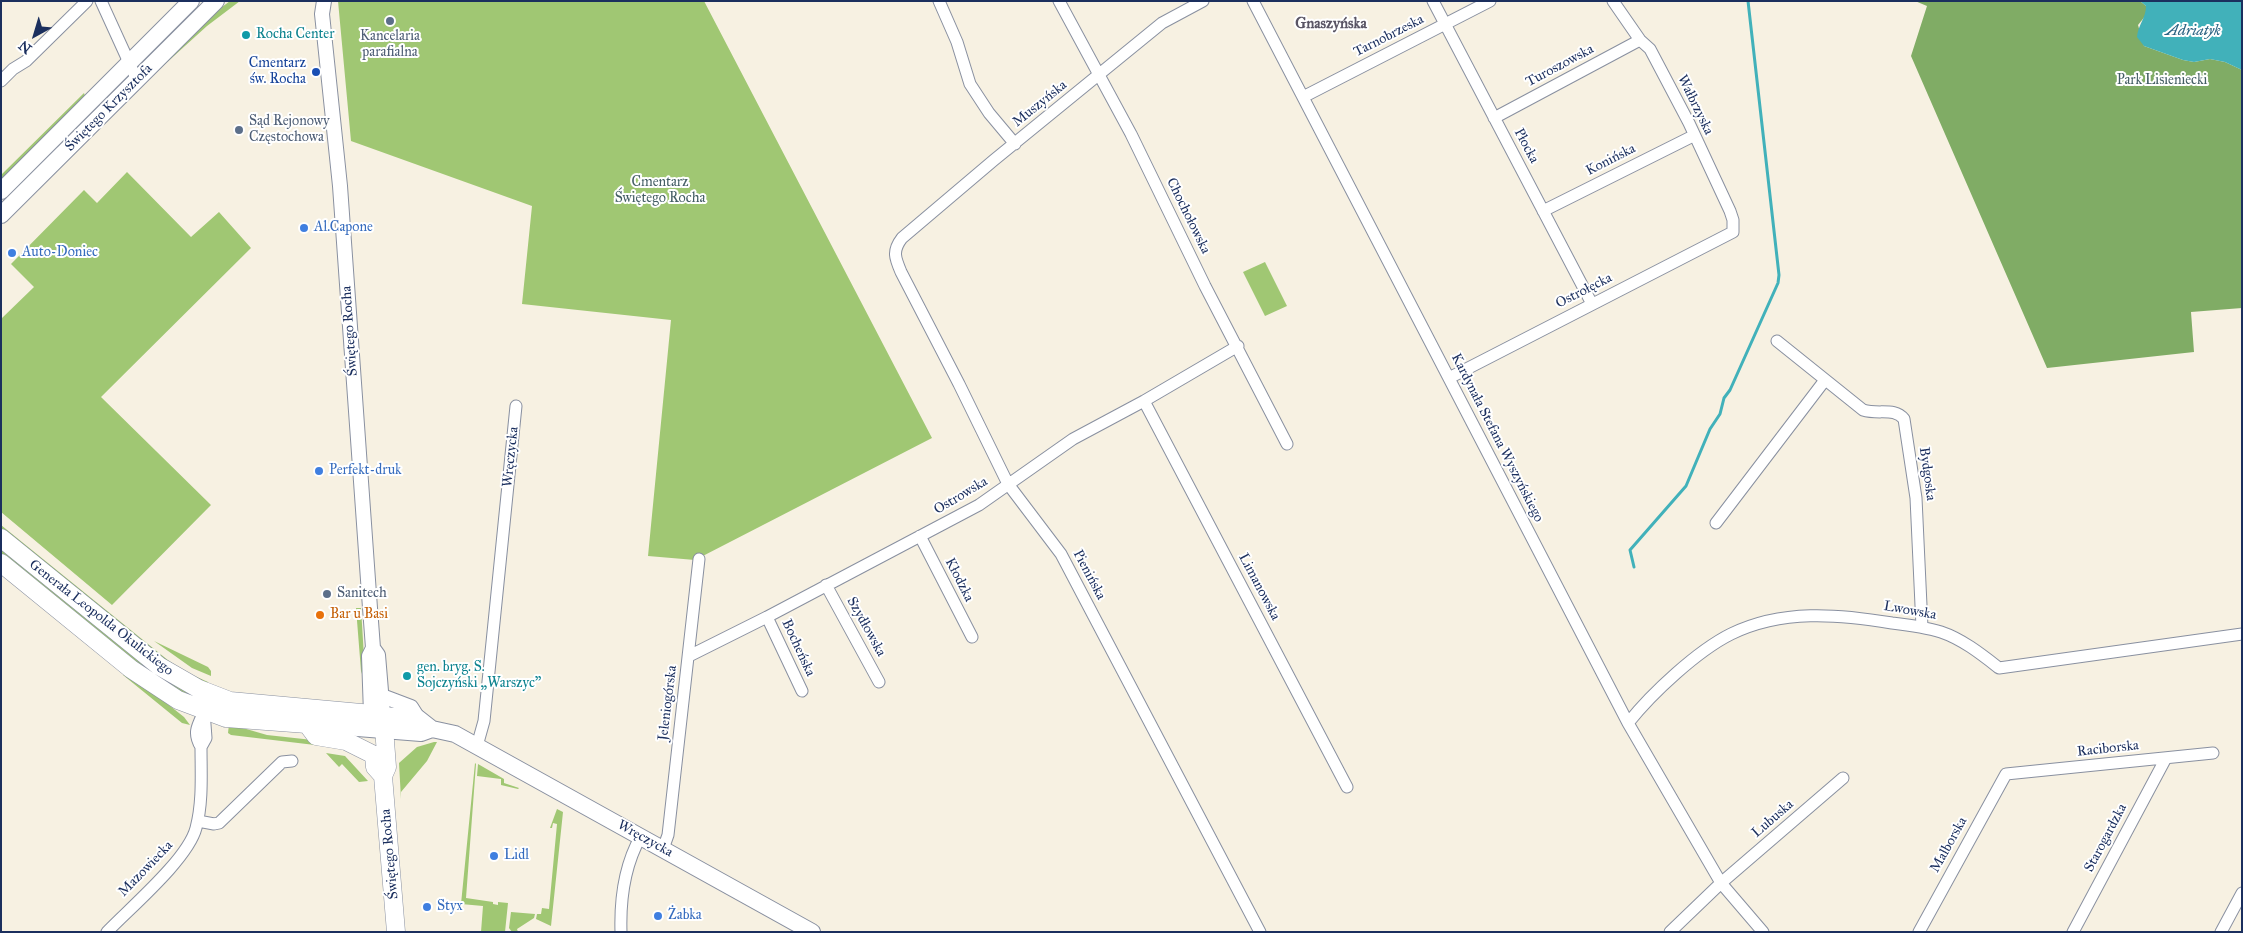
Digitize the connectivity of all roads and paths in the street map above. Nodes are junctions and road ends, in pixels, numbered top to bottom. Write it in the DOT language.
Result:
graph roads {
  1 [pos="87,1"];
  2 [pos="101,1"];
  3 [pos="191,1"];
  4 [pos="216,1"];
  5 [pos="315,1"];
  6 [pos="939,1"];
  7 [pos="1059,1"];
  8 [pos="1203,1"];
  9 [pos="1253,1"];
  10 [pos="1434,1"];
  11 [pos="1490,1"];
  12 [pos="1613,1"];
  13 [pos="323,8"];
  14 [pos="1445,24"];
  15 [pos="1640,40"];
  16 [pos="130,62"];
  17 [pos="1100,74"];
  18 [pos="138,80"];
  19 [pos="1,82"];
  20 [pos="1303,97"];
  21 [pos="1494,118"];
  22 [pos="1693,136"];
  23 [pos="1015,144"];
  24 [pos="1,191"];
  25 [pos="1544,211"];
  26 [pos="1,215"];
  27 [pos="1733,232"];
  28 [pos="902,238"];
  29 [pos="1592,304"];
  30 [pos="1777,341"];
  31 [pos="1238,346"];
  32 [pos="1449,378"];
  33 [pos="1825,380"];
  34 [pos="1144,401"];
  35 [pos="516,406"];
  36 [pos="1287,444"];
  37 [pos="1008,484"];
  38 [pos="1716,523"];
  39 [pos="920,536"];
  40 [pos="1,538"];
  41 [pos="699,560"];
  42 [pos="1,563"];
  43 [pos="826,585"];
  44 [pos="767,617"];
  45 [pos="1922,627"];
  46 [pos="2242,634"];
  47 [pos="972,637"];
  48 [pos="373,648"];
  49 [pos="689,656"];
  50 [pos="879,682"];
  51 [pos="802,692"];
  52 [pos="382,696"];
  53 [pos="207,703"];
  54 [pos="418,718"];
  55 [pos="378,722"];
  56 [pos="1628,723"];
  57 [pos="307,724"];
  58 [pos="432,729"];
  59 [pos="477,746"];
  60 [pos="2213,753"];
  61 [pos="374,755"];
  62 [pos="2166,758"];
  63 [pos="292,760"];
  64 [pos="2006,774"];
  65 [pos="383,776"];
  66 [pos="1843,778"];
  67 [pos="1347,787"];
  68 [pos="198,821"];
  69 [pos="641,836"];
  70 [pos="663,849"];
  71 [pos="1722,883"];
  72 [pos="2242,893"];
  73 [pos="107,932"];
  74 [pos="396,932"];
  75 [pos="621,932"];
  76 [pos="812,932"];
  77 [pos="1260,932"];
  78 [pos="1670,932"];
  79 [pos="1763,932"];
  80 [pos="1919,932"];
  81 [pos="2072,932"];
  82 [pos="2221,932"];
  1 -- 19 [label="street"];
  2 -- 16 [label="street"];
  3 -- 16 [label="main road, Świętego Krzysztofa"];
  4 -- 18 [label="main road, Świętego Krzysztofa"];
  5 -- 13 [label="street, Świętego Rocha"];
  6 -- 23 [label="street"];
  7 -- 17 [label="street, Chochołowska"];
  8 -- 17 [label="street, Muszyńska"];
  9 -- 20 [label="street, Kardynała Stefana Wyszyńskiego"];
  10 -- 14 [label="street, Płocka"];
  11 -- 14 [label="street, Tarnobrzeska"];
  12 -- 15 [label="street, Wałbrzyska"];
  13 -- 48 [label="street, Świętego Rocha"];
  14 -- 20 [label="street, Tarnobrzeska"];
  14 -- 21 [label="street, Płocka"];
  15 -- 21 [label="street, Turoszowska"];
  15 -- 22 [label="street, Wałbrzyska"];
  16 -- 18 [label="street"];
  16 -- 24 [label="main road, Świętego Krzysztofa"];
  17 -- 23 [label="street, Muszyńska"];
  17 -- 31 [label="street, Chochołowska"];
  18 -- 26 [label="main road, Świętego Krzysztofa"];
  20 -- 32 [label="street, Kardynała Stefana Wyszyńskiego"];
  21 -- 25 [label="street, Płocka"];
  22 -- 25 [label="street, Konińska"];
  22 -- 27 [label="street, Wałbrzyska"];
  23 -- 28 [label="street, Muszyńska"];
  25 -- 29 [label="street, Płocka"];
  27 -- 29 [label="street, Ostrołęcka"];
  28 -- 37 [label="street, Pienińska"];
  29 -- 32 [label="street, Ostrołęcka"];
  30 -- 33 [label="street, Bydgoska"];
  31 -- 34 [label="street, Ostrowska"];
  31 -- 36 [label="street, Chochołowska"];
  32 -- 56 [label="street, Kardynała Stefana Wyszyńskiego"];
  33 -- 38 [label="street"];
  33 -- 45 [label="street, Bydgoska"];
  34 -- 37 [label="street, Ostrowska"];
  34 -- 67 [label="street, Limanowska"];
  35 -- 59 [label="street, Wręczycka"];
  37 -- 39 [label="street, Ostrowska"];
  37 -- 77 [label="street, Pienińska"];
  39 -- 43 [label="street, Ostrowska"];
  39 -- 47 [label="street, Kłodzka"];
  40 -- 53 [label="main road, Generała Leopolda Okulickiego"];
  41 -- 49 [label="street, Jeleniogórska"];
  42 -- 53 [label="main road, Generała Leopolda Okulickiego"];
  43 -- 44 [label="street, Ostrowska"];
  43 -- 50 [label="street, Szydłowska"];
  44 -- 49 [label="street, Ostrowska"];
  44 -- 51 [label="street, Bocheńska"];
  45 -- 46 [label="street, Lwowska"];
  45 -- 56 [label="street, Lwowska"];
  48 -- 52 [label="street, Świętego Rocha"];
  48 -- 55 [label="street, Świętego Rocha"];
  49 -- 70 [label="street, Jeleniogórska"];
  52 -- 54 [label="street"];
  52 -- 55 [label="street, Świętego Rocha"];
  53 -- 55 [label="main road, Generała Leopolda Okulickiego"];
  53 -- 57 [label="main road, Generała Leopolda Okulickiego"];
  53 -- 68 [label="street, Mazowiecka"];
  54 -- 55 [label="main road"];
  54 -- 58 [label="main road, Wręczycka"];
  55 -- 57 [label="main road, Generała Leopolda Okulickiego"];
  55 -- 58 [label="main road, Wręczycka"];
  55 -- 61 [label="main road, Świętego Rocha"];
  55 -- 65 [label="main road, Świętego Rocha"];
  56 -- 71 [label="street, Kardynała Stefana Wyszyńskiego"];
  57 -- 61 [label="main road"];
  58 -- 59 [label="main road, Wręczycka"];
  59 -- 69 [label="main road, Wręczycka"];
  60 -- 62 [label="street, Raciborska"];
  61 -- 65 [label="main road, Świętego Rocha"];
  62 -- 64 [label="street, Raciborska"];
  62 -- 81 [label="street, Starogardzka"];
  63 -- 68 [label="street"];
  64 -- 80 [label="street, Malborska"];
  65 -- 74 [label="main road, Świętego Rocha"];
  66 -- 71 [label="street, Lubuska"];
  68 -- 73 [label="street, Mazowiecka"];
  69 -- 70 [label="main road, Wręczycka"];
  69 -- 75 [label="street"];
  70 -- 76 [label="main road, Wręczycka"];
  71 -- 78 [label="street, Lubuska"];
  71 -- 79 [label="street, Kardynała Stefana Wyszyńskiego"];
  72 -- 82 [label="street"];
}
